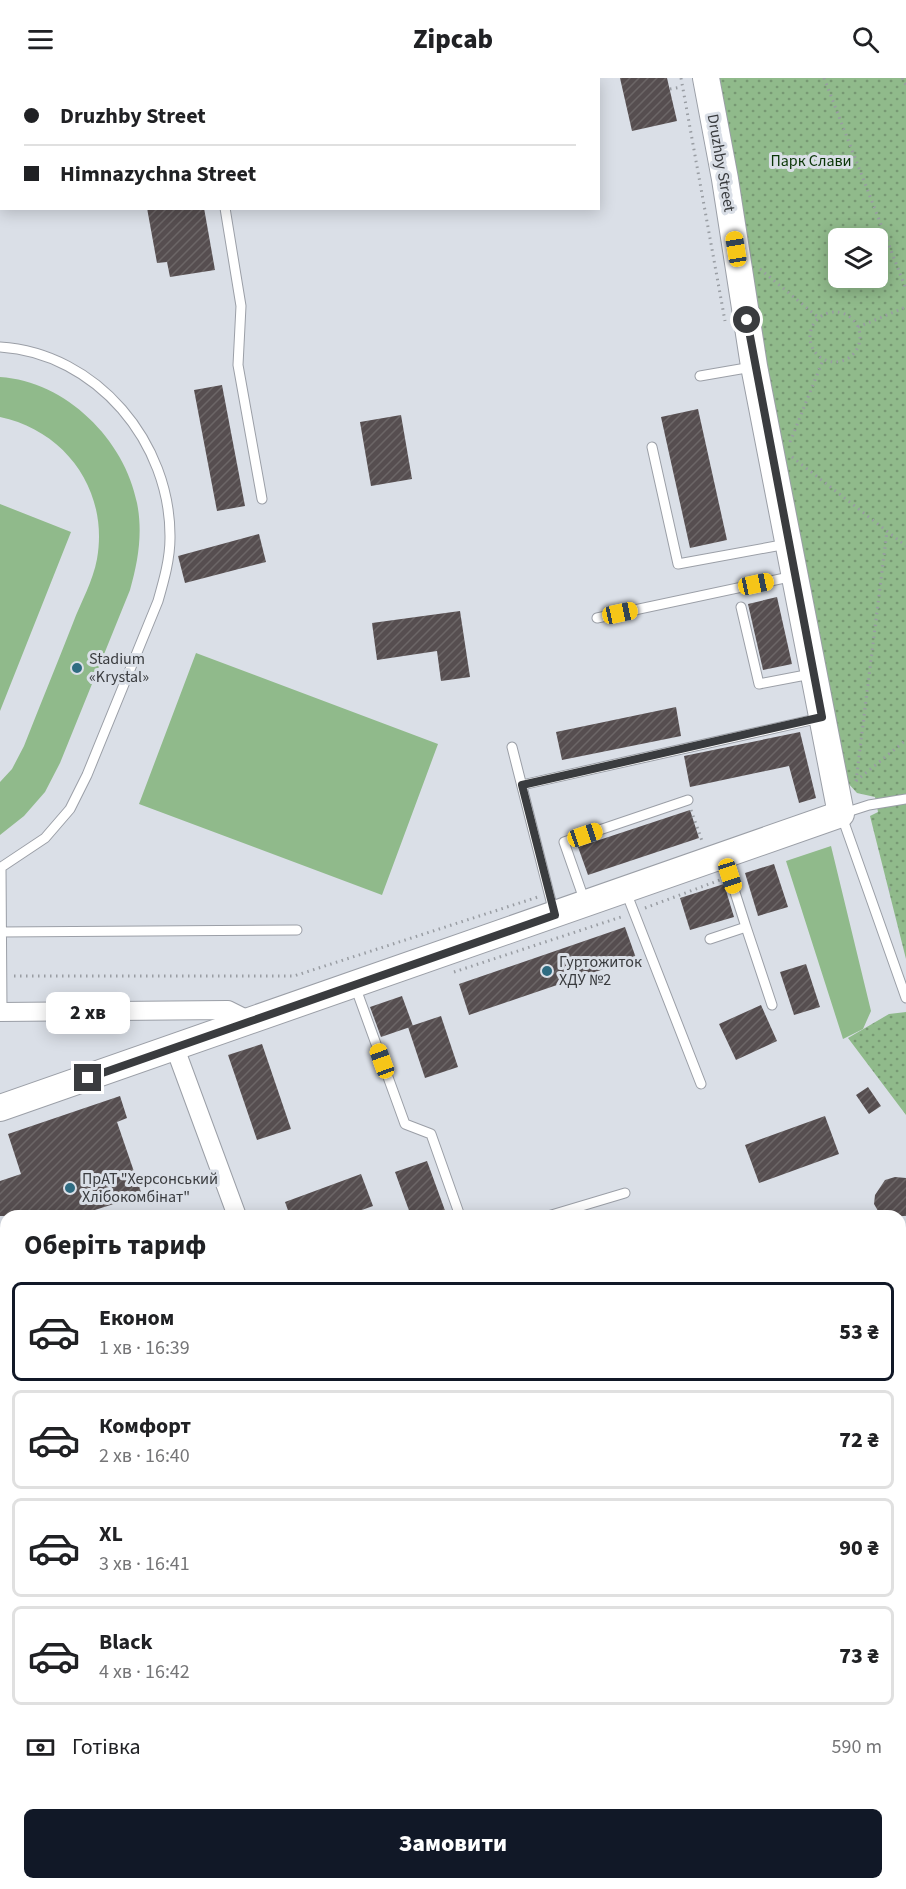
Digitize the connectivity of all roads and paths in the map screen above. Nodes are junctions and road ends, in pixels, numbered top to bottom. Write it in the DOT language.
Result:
graph roads {
  1 [pos="681,78"];
  2 [pos="706,78"];
  3 [pos="824,78"];
  4 [pos="902,78"];
  5 [pos="906,85"];
  6 [pos="670,89"];
  7 [pos="225,210"];
  8 [pos="758,267"];
  9 [pos="906,289"];
  10 [pos="906,307"];
  11 [pos="819,318"];
  12 [pos="857,327"];
  13 [pos="0,347"];
  14 [pos="824,360"];
  15 [pos="754,366"];
  16 [pos="700,376"];
  17 [pos="652,447"];
  18 [pos="262,499"];
  19 [pos="887,531"];
  20 [pos="788,544"];
  21 [pos="906,546"];
  22 [pos="794,576"];
  23 [pos="741,606"];
  24 [pos="597,618"];
  25 [pos="813,673"];
  26 [pos="822,717"];
  27 [pos="906,740"];
  28 [pos="513,747"];
  29 [pos="522,785"];
  30 [pos="688,800"];
  31 [pos="906,800"];
  32 [pos="842,814"];
  33 [pos="702,842"];
  34 [pos="723,855"];
  35 [pos="1,868"];
  36 [pos="625,890"];
  37 [pos="586,904"];
  38 [pos="555,915"];
  39 [pos="746,927"];
  40 [pos="297,930"];
  41 [pos="1,932"];
  42 [pos="710,939"];
  43 [pos="2,976"];
  44 [pos="294,976"];
  45 [pos="354,984"];
  46 [pos="906,998"];
  47 [pos="772,1005"];
  48 [pos="1,1012"];
  49 [pos="248,1020"];
  50 [pos="176,1048"];
  51 [pos="701,1084"];
  52 [pos="0,1108"];
  53 [pos="625,1193"];
  54 [pos="235,1210"];
  55 [pos="458,1210"];
  56 [pos="568,1210"];
  1 -- 6 [label="path"];
  2 -- 15 [label="street, Druzhby Street"];
  3 -- 9 [label="path"];
  4 -- 5 [label="path"];
  7 -- 18 [label="lane"];
  8 -- 11 [label="path"];
  10 -- 12 [label="path"];
  11 -- 12 [label="path"];
  11 -- 14 [label="path"];
  12 -- 14 [label="path"];
  13 -- 35 [label="lane"];
  14 -- 19 [label="path"];
  15 -- 16 [label="lane"];
  15 -- 20 [label="street, Druzhby Street"];
  17 -- 20 [label="lane"];
  19 -- 21 [label="path"];
  19 -- 27 [label="path"];
  20 -- 22 [label="street, Druzhby Street"];
  22 -- 24 [label="lane"];
  22 -- 25 [label="street, Druzhby Street"];
  23 -- 25 [label="lane"];
  25 -- 26 [label="street, Druzhby Street"];
  26 -- 29 [label="lane"];
  26 -- 32 [label="street, Druzhby Street"];
  28 -- 29 [label="lane"];
  29 -- 38 [label="lane"];
  30 -- 33 [label="path"];
  30 -- 37 [label="lane"];
  31 -- 32 [label="lane"];
  32 -- 34 [label="street"];
  32 -- 46 [label="lane"];
  34 -- 36 [label="street"];
  34 -- 39 [label="lane"];
  35 -- 41 [label="lane"];
  36 -- 37 [label="street"];
  36 -- 51 [label="lane"];
  37 -- 38 [label="street"];
  38 -- 45 [label="street"];
  39 -- 42 [label="lane"];
  39 -- 47 [label="lane"];
  40 -- 41 [label="lane"];
  41 -- 43 [label="lane"];
  43 -- 44 [label="path"];
  43 -- 48 [label="lane"];
  45 -- 49 [label="street"];
  45 -- 55 [label="lane"];
  48 -- 49 [label="street"];
  49 -- 50 [label="street"];
  50 -- 52 [label="street"];
  50 -- 54 [label="street"];
  53 -- 56 [label="lane"];
}
